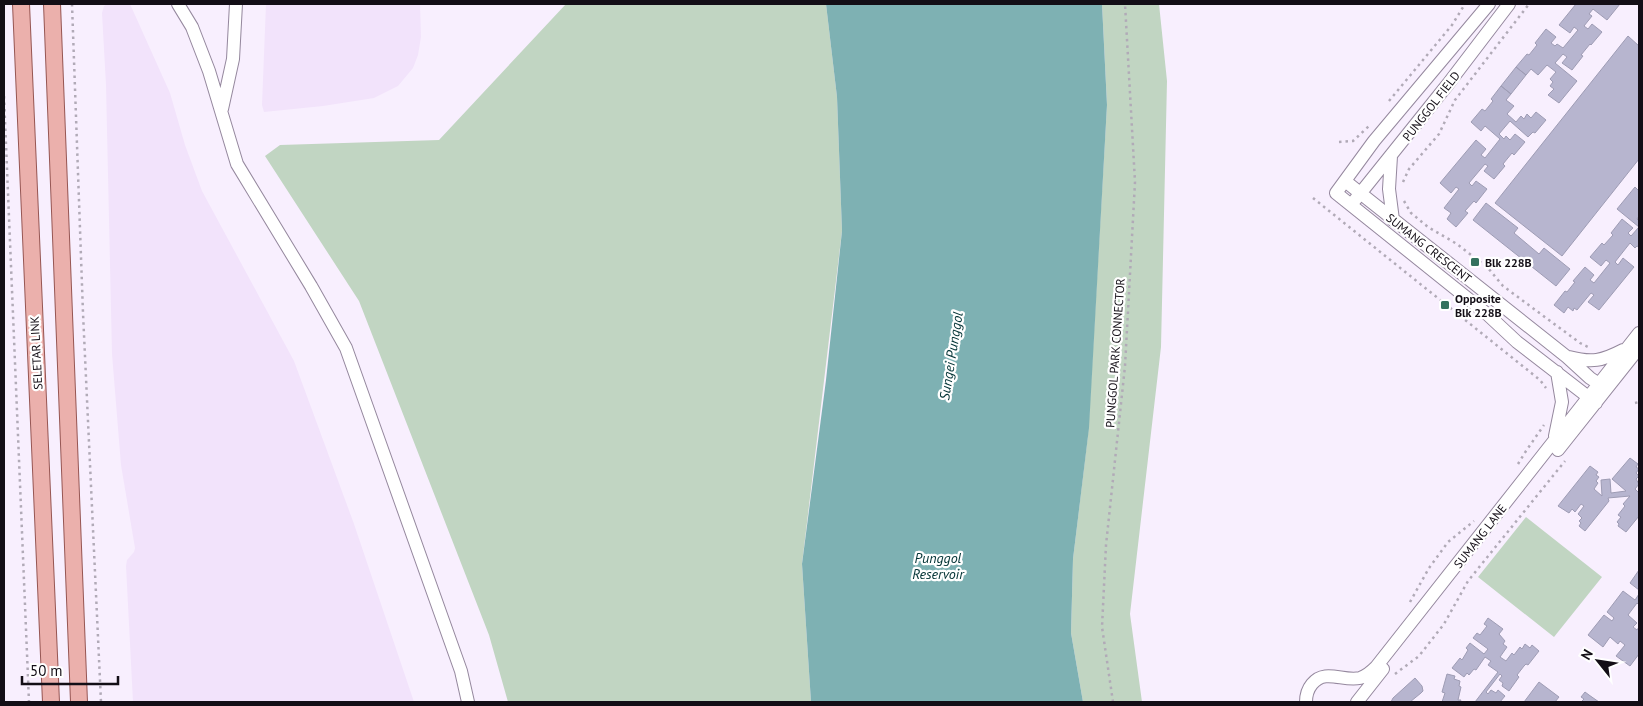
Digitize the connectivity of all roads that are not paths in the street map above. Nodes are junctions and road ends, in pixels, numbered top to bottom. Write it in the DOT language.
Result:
graph roads {
  1 [pos="20,4"];
  2 [pos="52,4"];
  3 [pos="178,4"];
  4 [pos="236,4"];
  5 [pos="1488,4"];
  6 [pos="1509,4"];
  7 [pos="222,111"];
  8 [pos="1391,156"];
  9 [pos="1345,181"];
  10 [pos="1336,193"];
  11 [pos="1360,194"];
  12 [pos="1351,206"];
  13 [pos="1393,220"];
  14 [pos="1639,333"];
  15 [pos="1633,347"];
  16 [pos="1567,357"];
  17 [pos="1557,372"];
  18 [pos="1602,387"];
  19 [pos="1592,400"];
  20 [pos="1553,442"];
  21 [pos="51,702"];
  22 [pos="79,702"];
  23 [pos="468,702"];
  24 [pos="1306,702"];
  25 [pos="1356,702"];
  1 -- 21 [label="main road, SELETAR LINK"];
  2 -- 22 [label="main road"];
  3 -- 7 [label="street"];
  4 -- 7 [label="street"];
  5 -- 9 [label="street, PUNGGOL FIELD"];
  6 -- 8 [label="street, PUNGGOL FIELD"];
  7 -- 23 [label="street"];
  8 -- 11 [label="street, PUNGGOL FIELD"];
  8 -- 13 [label="street"];
  9 -- 10 [label="street, PUNGGOL FIELD"];
  9 -- 11 [label="street, SUMANG CRESCENT"];
  10 -- 12 [label="street, SUMANG CRESCENT"];
  11 -- 12 [label="street, PUNGGOL FIELD"];
  11 -- 13 [label="street, SUMANG CRESCENT"];
  12 -- 17 [label="street, SUMANG CRESCENT"];
  13 -- 16 [label="street, SUMANG CRESCENT"];
  14 -- 15 [label="street, SUMANG LANE"];
  15 -- 16 [label="street"];
  15 -- 18 [label="street, SUMANG LANE"];
  16 -- 18 [label="street, SUMANG CRESCENT"];
  17 -- 19 [label="street, SUMANG CRESCENT"];
  17 -- 20 [label="street"];
  18 -- 19 [label="street, SUMANG LANE"];
  19 -- 20 [label="street, SUMANG LANE"];
  19 -- 25 [label="street, SUMANG LANE"];
  20 -- 24 [label="street, SUMANG LANE"];
}
